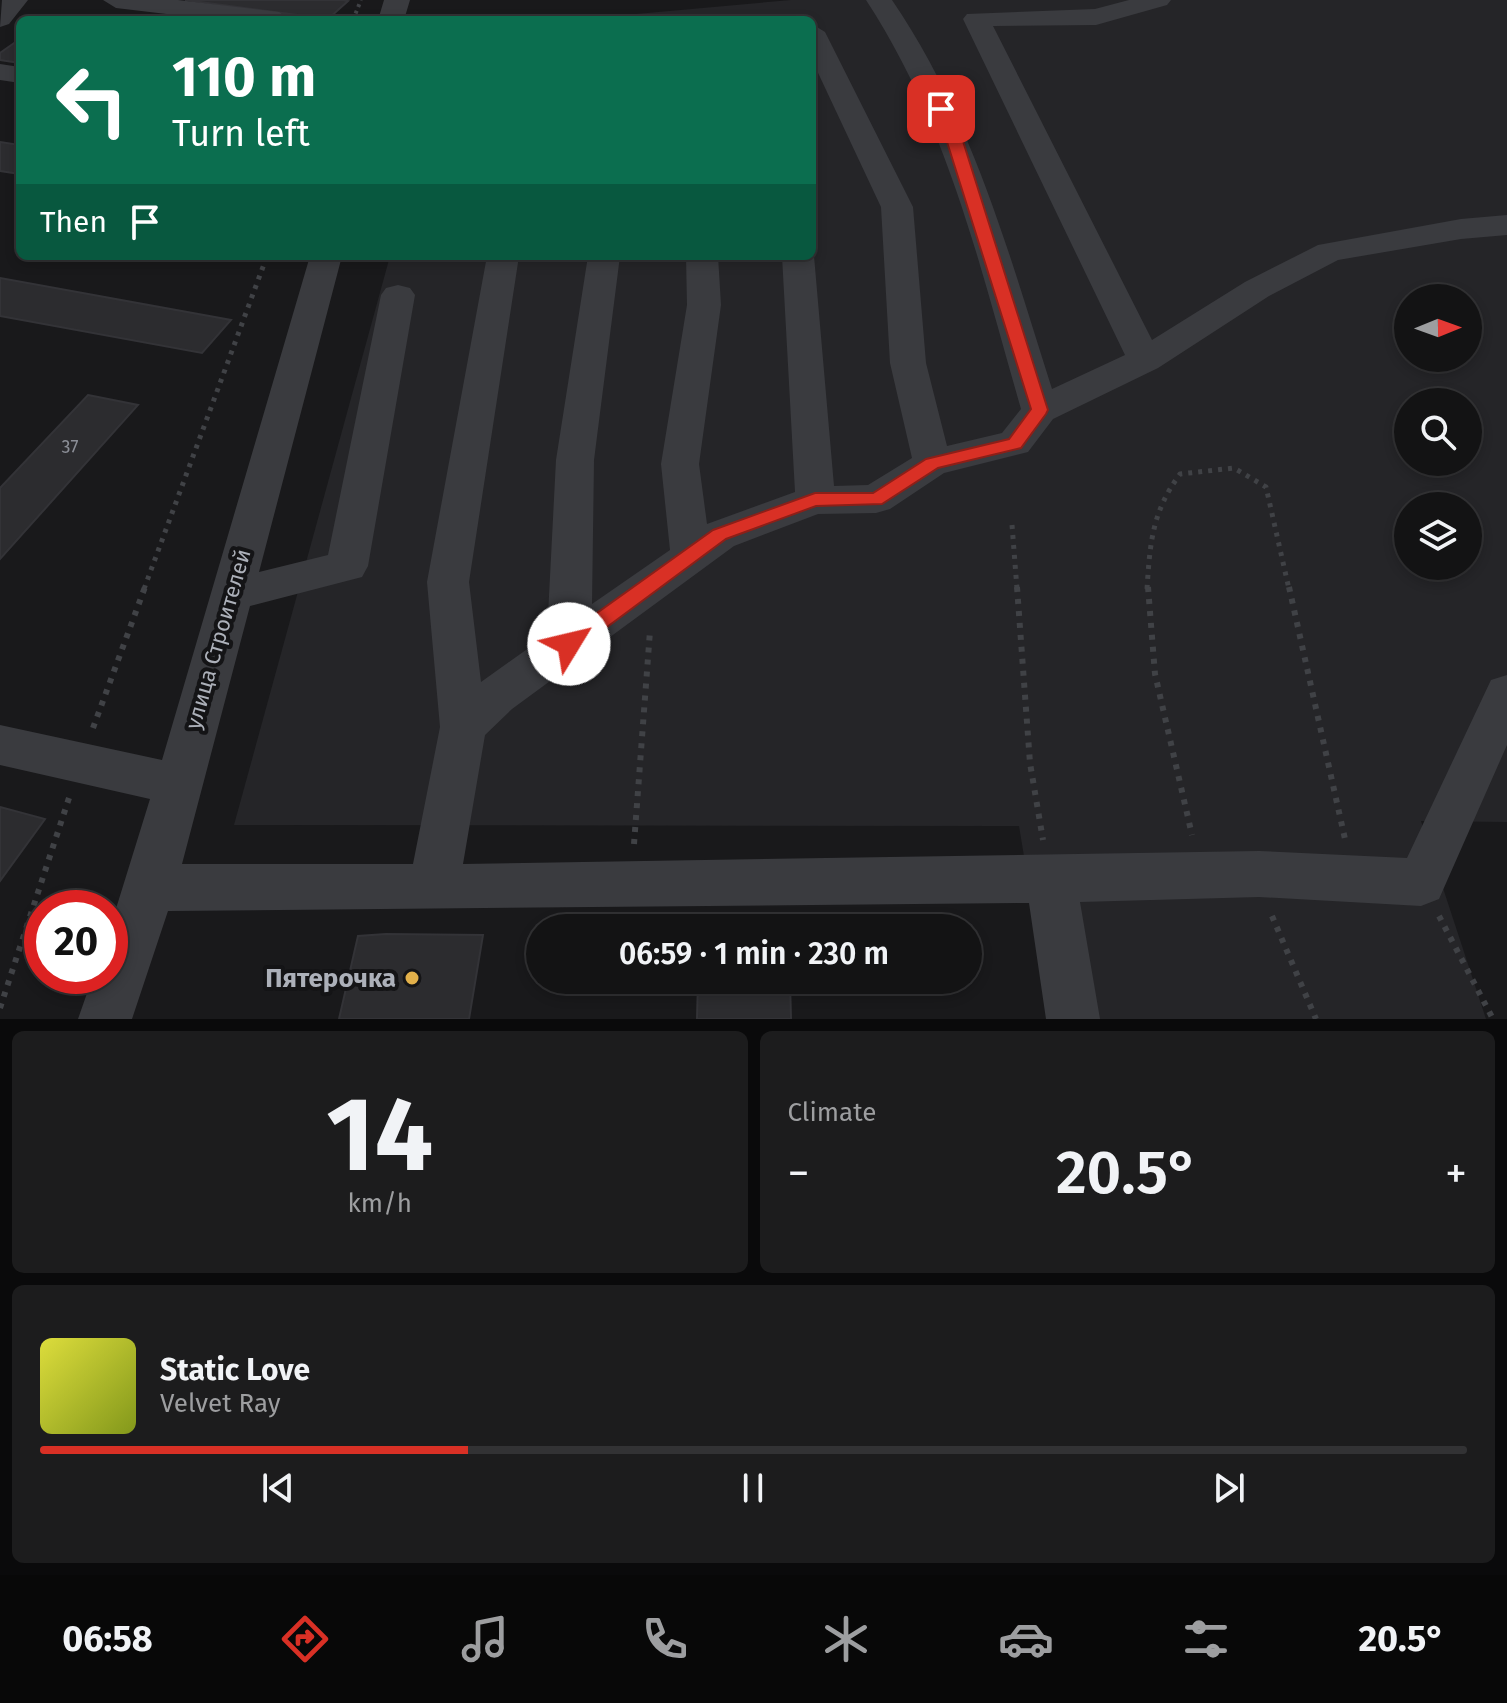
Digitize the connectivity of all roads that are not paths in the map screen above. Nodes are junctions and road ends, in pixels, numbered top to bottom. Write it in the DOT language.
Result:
graph roads {
  1 [pos="15,0"];
  2 [pos="116,0"];
  3 [pos="879,0"];
  4 [pos="1158,0"];
  5 [pos="968,10"];
  6 [pos="246,16"];
  7 [pos="0,19"];
  8 [pos="816,40"];
  9 [pos="1507,225"];
  10 [pos="325,260"];
  11 [pos="502,260"];
  12 [pos="603,260"];
  13 [pos="702,260"];
  14 [pos="798,260"];
  15 [pos="398,295"];
  16 [pos="1145,360"];
  17 [pos="1040,410"];
  18 [pos="932,463"];
  19 [pos="815,500"];
  20 [pos="691,555"];
  21 [pos="231,595"];
  22 [pos="569,644"];
  23 [pos="1507,693"];
  24 [pos="463,727"];
  25 [pos="0,745"];
  26 [pos="177,784"];
  27 [pos="1051,880"];
  28 [pos="150,887"];
  29 [pos="434,887"];
  30 [pos="105,1019"];
  31 [pos="1073,1019"];
  1 -- 7 [label="street"];
  2 -- 6 [label="street"];
  3 -- 17 [label="street"];
  4 -- 5 [label="street"];
  5 -- 16 [label="street"];
  8 -- 18 [label="street"];
  9 -- 16 [label="street"];
  10 -- 21 [label="street, улица Строителей"];
  11 -- 24 [label="street"];
  12 -- 22 [label="street"];
  13 -- 20 [label="street"];
  14 -- 19 [label="street"];
  15 -- 21 [label="street"];
  16 -- 17 [label="street"];
  17 -- 18 [label="street"];
  18 -- 19 [label="street"];
  19 -- 20 [label="street"];
  20 -- 22 [label="street"];
  21 -- 26 [label="street, улица Строителей"];
  22 -- 24 [label="street"];
  23 -- 27 [label="street"];
  24 -- 29 [label="street"];
  25 -- 26 [label="street"];
  26 -- 28 [label="street, улица Строителей"];
  27 -- 29 [label="street"];
  27 -- 31 [label="street"];
  28 -- 29 [label="street"];
  28 -- 30 [label="street, улица Строителей"];
}
